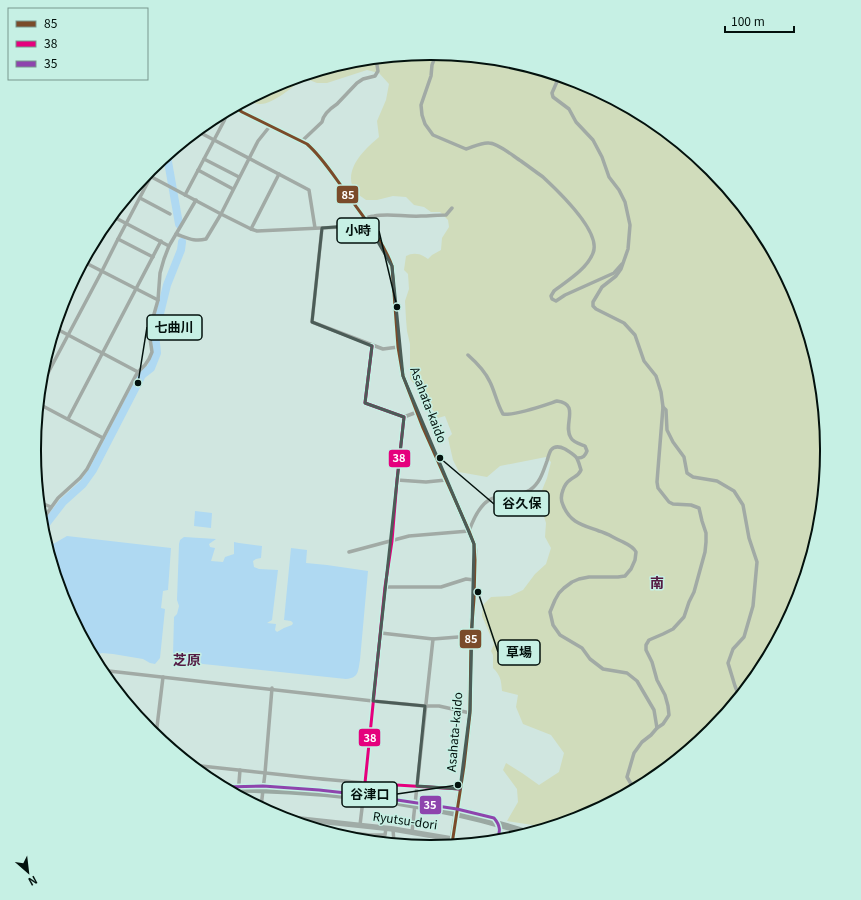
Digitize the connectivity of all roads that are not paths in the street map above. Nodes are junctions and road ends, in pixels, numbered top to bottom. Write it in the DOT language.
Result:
graph roads {
  1 [pos="434,60"];
  2 [pos="377,64"];
  3 [pos="557,81"];
  4 [pos="240,111"];
  5 [pos="224,120"];
  6 [pos="270,126"];
  7 [pos="203,134"];
  8 [pos="214,140"];
  9 [pos="302,142"];
  10 [pos="249,158"];
  11 [pos="204,159"];
  12 [pos="198,170"];
  13 [pos="279,174"];
  14 [pos="239,177"];
  15 [pos="152,178"];
  16 [pos="148,182"];
  17 [pos="233,189"];
  18 [pos="185,195"];
  19 [pos="140,198"];
  20 [pos="196,200"];
  21 [pos="452,208"];
  22 [pos="170,214"];
  23 [pos="221,214"];
  24 [pos="364,218"];
  25 [pos="117,219"];
  26 [pos="126,223"];
  27 [pos="315,228"];
  28 [pos="322,228"];
  29 [pos="251,229"];
  30 [pos="176,234"];
  31 [pos="118,238"];
  32 [pos="161,241"];
  33 [pos="169,246"];
  34 [pos="153,257"];
  35 [pos="625,260"];
  36 [pos="88,264"];
  37 [pos="102,271"];
  38 [pos="136,289"];
  39 [pos="158,300"];
  40 [pos="60,331"];
  41 [pos="67,335"];
  42 [pos="372,346"];
  43 [pos="398,347"];
  44 [pos="103,353"];
  45 [pos="468,355"];
  46 [pos="49,371"];
  47 [pos="138,372"];
  48 [pos="43,406"];
  49 [pos="663,407"];
  50 [pos="417,412"];
  51 [pos="404,417"];
  52 [pos="68,419"];
  53 [pos="103,438"];
  54 [pos="578,458"];
  55 [pos="397,480"];
  56 [pos="446,480"];
  57 [pos="45,504"];
  58 [pos="51,507"];
  59 [pos="46,514"];
  60 [pos="469,531"];
  61 [pos="392,541"];
  62 [pos="349,552"];
  63 [pos="474,580"];
  64 [pos="385,587"];
  65 [pos="381,633"];
  66 [pos="471,636"];
  67 [pos="433,639"];
  68 [pos="110,671"];
  69 [pos="163,677"];
  70 [pos="272,688"];
  71 [pos="737,691"];
  72 [pos="373,700"];
  73 [pos="425,706"];
  74 [pos="470,713"];
  75 [pos="157,727"];
  76 [pos="657,728"];
  77 [pos="203,766"];
  78 [pos="240,770"];
  79 [pos="265,773"];
  80 [pos="365,783"];
  81 [pos="631,783"];
  82 [pos="234,786"];
  83 [pos="239,786"];
  84 [pos="263,786"];
  85 [pos="417,786"];
  86 [pos="240,789"];
  87 [pos="460,789"];
  88 [pos="246,792"];
  89 [pos="364,794"];
  90 [pos="262,801"];
  91 [pos="415,802"];
  92 [pos="457,810"];
  93 [pos="309,820"];
  94 [pos="325,822"];
  95 [pos="360,826"];
  96 [pos="386,828"];
  97 [pos="393,829"];
  98 [pos="516,830"];
  99 [pos="511,831"];
  100 [pos="412,832"];
  101 [pos="500,833"];
  102 [pos="374,835"];
  103 [pos="394,838"];
  104 [pos="452,839"];
  105 [pos="442,840"];
  1 -- 35 [label="street"];
  2 -- 9 [label="street"];
  3 -- 35 [label="street"];
  4 -- 6 [label="street, Asahata-kaido"];
  5 -- 8 [label="street"];
  6 -- 9 [label="street, Asahata-kaido"];
  6 -- 10 [label="street"];
  7 -- 8 [label="street"];
  8 -- 10 [label="street"];
  8 -- 11 [label="street"];
  9 -- 24 [label="street, Asahata-kaido"];
  10 -- 13 [label="street"];
  10 -- 14 [label="street"];
  11 -- 12 [label="street"];
  11 -- 14 [label="street"];
  12 -- 17 [label="street"];
  12 -- 18 [label="street"];
  13 -- 27 [label="street"];
  13 -- 29 [label="street"];
  14 -- 17 [label="street"];
  15 -- 18 [label="street"];
  16 -- 19 [label="street"];
  17 -- 23 [label="street"];
  18 -- 20 [label="street"];
  19 -- 22 [label="street"];
  19 -- 26 [label="street"];
  20 -- 23 [label="street"];
  20 -- 30 [label="street"];
  21 -- 24 [label="street"];
  23 -- 29 [label="street"];
  23 -- 30 [label="street"];
  24 -- 28 [label="street"];
  24 -- 43 [label="street, Asahata-kaido"];
  25 -- 26 [label="street"];
  26 -- 31 [label="street"];
  26 -- 32 [label="street"];
  27 -- 28 [label="street"];
  27 -- 29 [label="street"];
  28 -- 42 [label="street"];
  30 -- 33 [label="street"];
  31 -- 34 [label="street"];
  31 -- 37 [label="street"];
  32 -- 33 [label="street"];
  32 -- 34 [label="street"];
  33 -- 39 [label="street"];
  34 -- 38 [label="street"];
  35 -- 49 [label="street"];
  36 -- 37 [label="street"];
  37 -- 38 [label="street"];
  37 -- 41 [label="street"];
  38 -- 39 [label="street"];
  38 -- 44 [label="street"];
  39 -- 47 [label="street"];
  40 -- 41 [label="street"];
  41 -- 44 [label="street"];
  41 -- 46 [label="street"];
  42 -- 43 [label="street"];
  42 -- 51 [label="street"];
  43 -- 50 [label="street, Asahata-kaido"];
  44 -- 47 [label="street"];
  44 -- 52 [label="street"];
  45 -- 54 [label="street"];
  47 -- 53 [label="street"];
  48 -- 52 [label="street"];
  49 -- 71 [label="street"];
  49 -- 76 [label="street"];
  50 -- 51 [label="street"];
  50 -- 56 [label="street, Asahata-kaido"];
  51 -- 55 [label="street"];
  52 -- 53 [label="street"];
  53 -- 58 [label="street"];
  54 -- 60 [label="street"];
  54 -- 76 [label="street"];
  55 -- 56 [label="street"];
  55 -- 61 [label="street"];
  56 -- 60 [label="street, Asahata-kaido"];
  57 -- 58 [label="street"];
  58 -- 59 [label="street"];
  60 -- 61 [label="street"];
  60 -- 63 [label="street, Asahata-kaido"];
  61 -- 62 [label="street"];
  61 -- 64 [label="street"];
  63 -- 64 [label="street"];
  63 -- 66 [label="street, Asahata-kaido"];
  64 -- 65 [label="street"];
  65 -- 67 [label="street"];
  65 -- 72 [label="street"];
  66 -- 67 [label="street"];
  66 -- 74 [label="street, Asahata-kaido"];
  67 -- 73 [label="street"];
  68 -- 69 [label="street"];
  69 -- 70 [label="street"];
  69 -- 75 [label="street"];
  70 -- 72 [label="street"];
  70 -- 79 [label="street"];
  72 -- 73 [label="street"];
  72 -- 80 [label="street"];
  73 -- 74 [label="street"];
  73 -- 85 [label="street"];
  74 -- 87 [label="street, Asahata-kaido"];
  76 -- 81 [label="street"];
  77 -- 78 [label="street"];
  78 -- 79 [label="street"];
  78 -- 83 [label="street"];
  79 -- 80 [label="street"];
  79 -- 84 [label="street"];
  80 -- 85 [label="street"];
  80 -- 89 [label="street"];
  82 -- 83 [label="street"];
  83 -- 84 [label="street"];
  84 -- 89 [label="street"];
  84 -- 90 [label="street"];
  85 -- 87 [label="street"];
  85 -- 91 [label="street"];
  86 -- 98 [label="highway, bridge"];
  87 -- 92 [label="street, Asahata-kaido"];
  88 -- 99 [label="highway, bridge"];
  89 -- 91 [label="street"];
  89 -- 95 [label="street"];
  91 -- 92 [label="street"];
  91 -- 100 [label="street"];
  92 -- 101 [label="street"];
  92 -- 104 [label="street, Asahata-kaido"];
  93 -- 94 [label="main road, Ryutsu-dori"];
  94 -- 95 [label="main road, Ryutsu-dori"];
  95 -- 96 [label="main road, Ryutsu-dori"];
  96 -- 97 [label="main road, Ryutsu-dori"];
  96 -- 102 [label="street"];
  97 -- 100 [label="main road, Ryutsu-dori"];
  97 -- 103 [label="street"];
  100 -- 105 [label="main road, Ryutsu-dori"];
}
